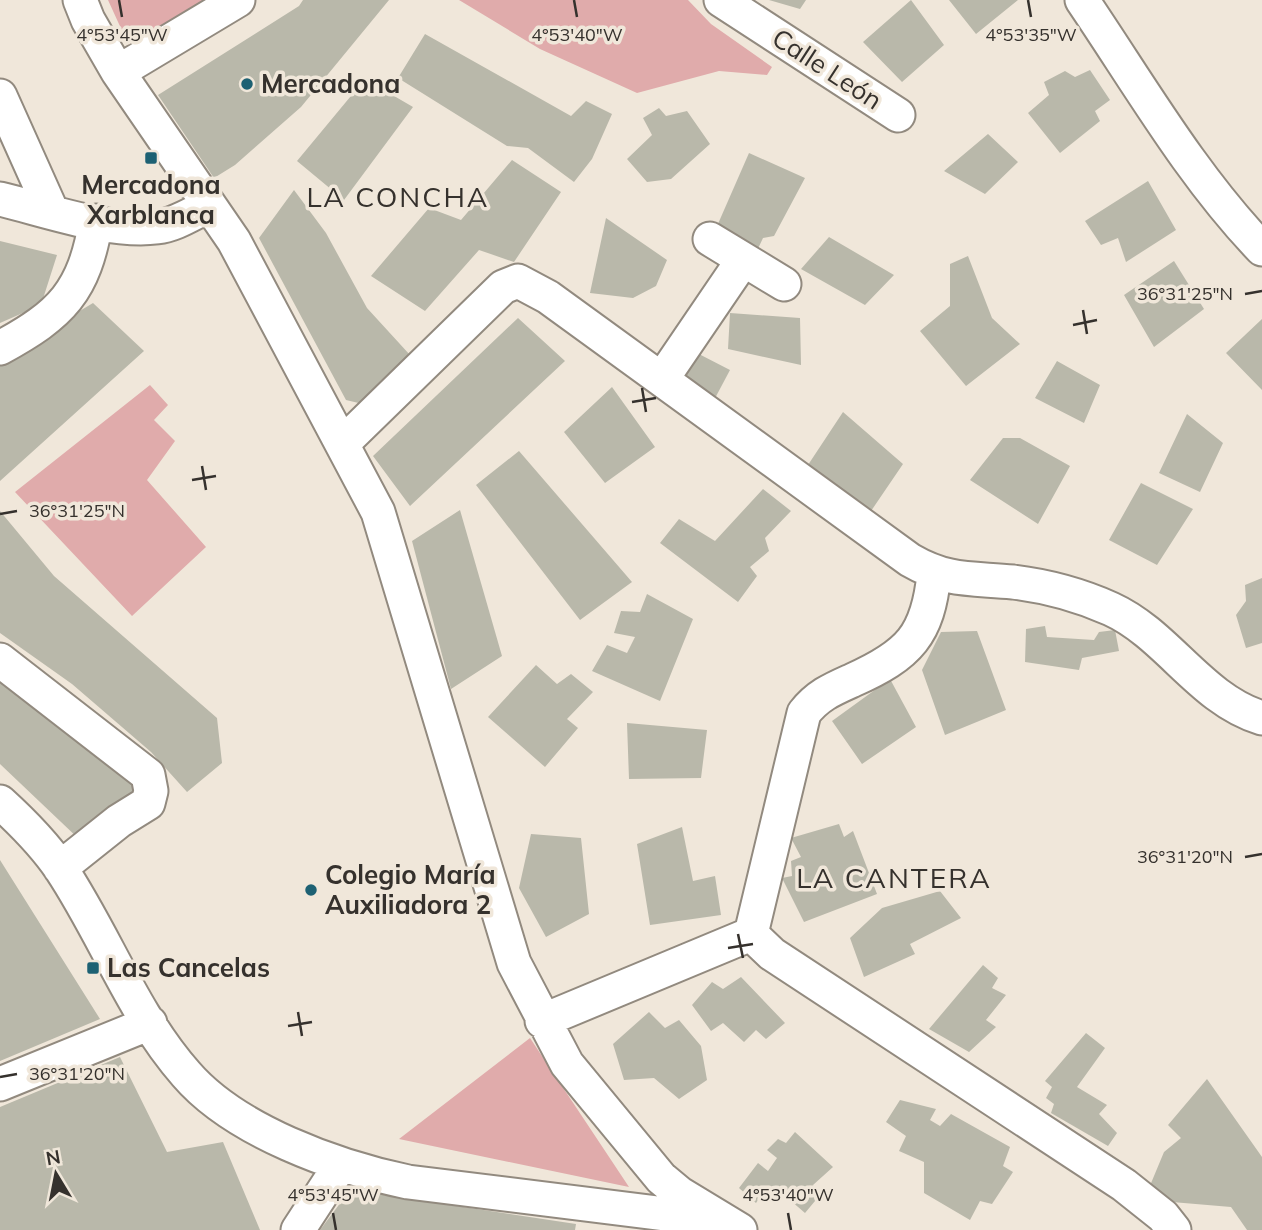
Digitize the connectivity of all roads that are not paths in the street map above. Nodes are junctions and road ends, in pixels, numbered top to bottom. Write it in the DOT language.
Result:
graph roads {
  1 [pos="80,0"];
  2 [pos="238,0"];
  3 [pos="721,0"];
  4 [pos="1082,0"];
  5 [pos="1108,0"];
  6 [pos="118,72"];
  7 [pos="0,96"];
  8 [pos="898,115"];
  9 [pos="0,199"];
  10 [pos="208,206"];
  11 [pos="52,212"];
  12 [pos="1262,217"];
  13 [pos="96,221"];
  14 [pos="710,240"];
  15 [pos="1262,249"];
  16 [pos="743,260"];
  17 [pos="784,284"];
  18 [pos="0,348"];
  19 [pos="662,379"];
  20 [pos="342,444"];
  21 [pos="934,574"];
  22 [pos="0,660"];
  23 [pos="1262,718"];
  24 [pos="0,802"];
  25 [pos="60,868"];
  26 [pos="751,934"];
  27 [pos="542,1021"];
  28 [pos="150,1023"];
  29 [pos="0,1084"];
  30 [pos="341,1164"];
  31 [pos="598,1218"];
  32 [pos="738,1228"];
  33 [pos="298,1230"];
  34 [pos="1174,1230"];
  1 -- 6 [label="street"];
  2 -- 6 [label="street"];
  3 -- 8 [label="street, Calle León"];
  4 -- 15 [label="street"];
  5 -- 12 [label="street"];
  6 -- 10 [label="street"];
  7 -- 11 [label="street"];
  9 -- 11 [label="street"];
  10 -- 13 [label="street"];
  10 -- 20 [label="street"];
  11 -- 13 [label="street"];
  13 -- 18 [label="street"];
  14 -- 16 [label="street"];
  16 -- 17 [label="street"];
  16 -- 19 [label="street"];
  19 -- 20 [label="street"];
  19 -- 21 [label="street"];
  20 -- 27 [label="street"];
  21 -- 23 [label="street"];
  21 -- 26 [label="street"];
  22 -- 25 [label="street"];
  24 -- 25 [label="street"];
  25 -- 28 [label="street"];
  26 -- 27 [label="street"];
  26 -- 34 [label="street"];
  27 -- 32 [label="street"];
  28 -- 29 [label="street"];
  28 -- 30 [label="street"];
  30 -- 31 [label="street"];
  30 -- 33 [label="street"];
  31 -- 32 [label="street"];
}
